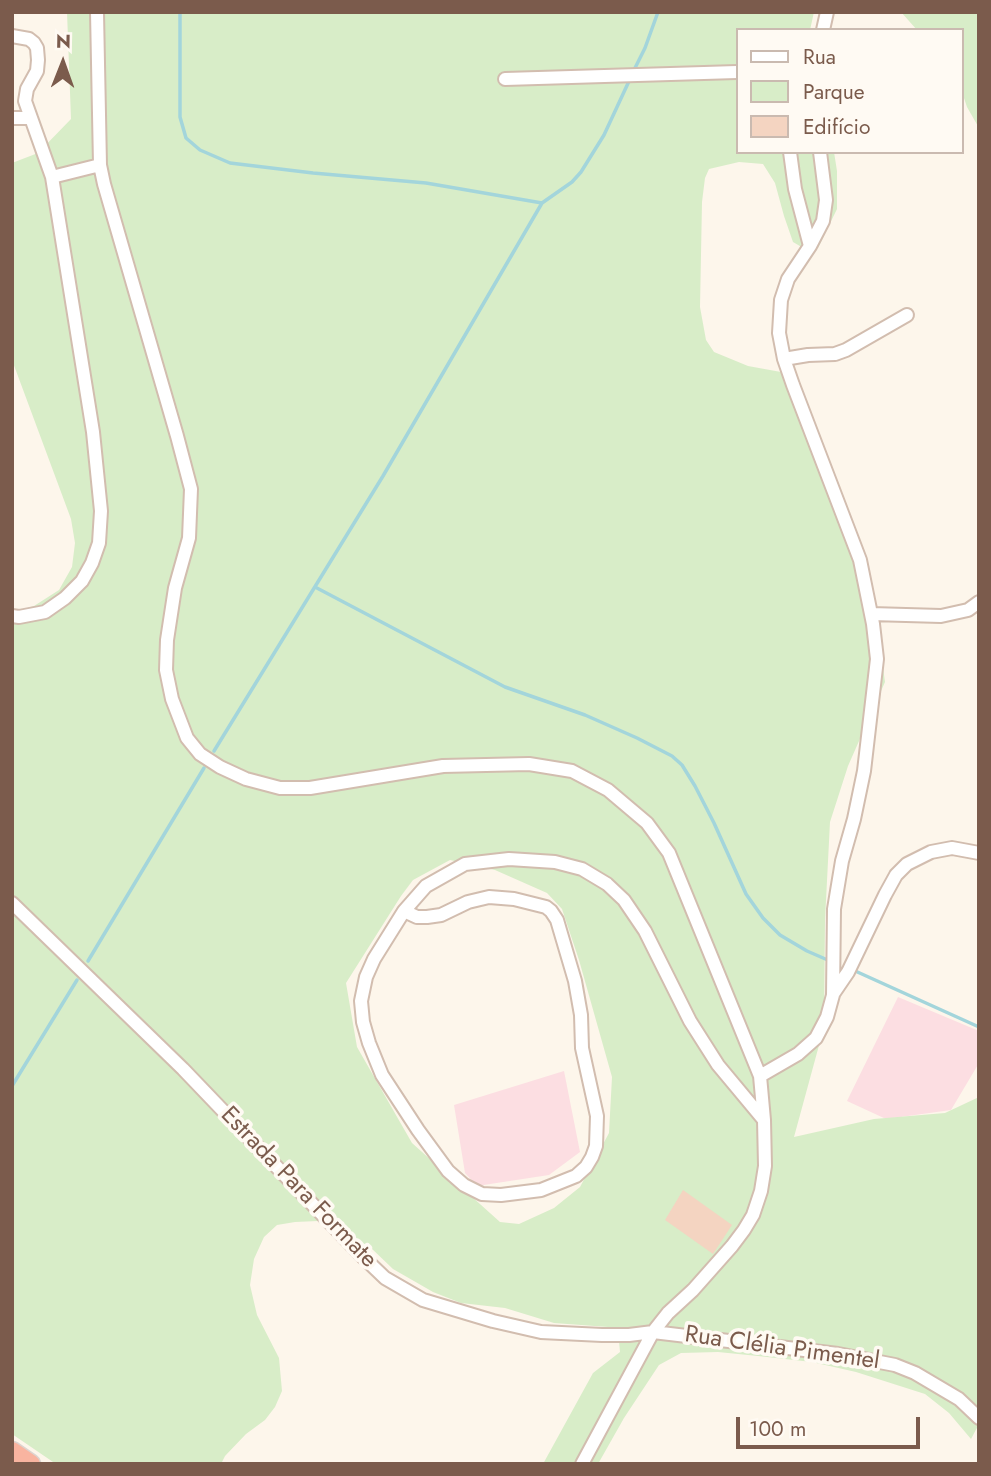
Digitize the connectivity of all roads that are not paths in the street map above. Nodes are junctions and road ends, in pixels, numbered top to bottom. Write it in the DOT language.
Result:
graph roads {
  1 [pos="97,12"];
  2 [pos="12,36"];
  3 [pos="736,72"];
  4 [pos="505,79"];
  5 [pos="12,118"];
  6 [pos="31,118"];
  7 [pos="790,154"];
  8 [pos="820,154"];
  9 [pos="100,165"];
  10 [pos="52,177"];
  11 [pos="810,246"];
  12 [pos="907,315"];
  13 [pos="784,359"];
  14 [pos="979,602"];
  15 [pos="871,614"];
  16 [pos="12,615"];
  17 [pos="979,853"];
  18 [pos="12,903"];
  19 [pos="404,911"];
  20 [pos="833,995"];
  21 [pos="760,1076"];
  22 [pos="764,1120"];
  23 [pos="653,1332"];
  24 [pos="979,1418"];
  25 [pos="12,1451"];
  26 [pos="31,1464"];
  27 [pos="582,1464"];
  1 -- 9 [label="street"];
  2 -- 6 [label="street"];
  3 -- 4 [label="street"];
  5 -- 6 [label="street"];
  6 -- 10 [label="street"];
  7 -- 11 [label="street"];
  8 -- 11 [label="street"];
  9 -- 10 [label="street"];
  9 -- 21 [label="street"];
  10 -- 16 [label="street"];
  11 -- 13 [label="street"];
  12 -- 13 [label="street"];
  13 -- 15 [label="street"];
  14 -- 15 [label="street"];
  15 -- 20 [label="street"];
  17 -- 20 [label="street"];
  18 -- 23 [label="street, Estrada Para Formate"];
  19 -- 19 [label="street"];
  19 -- 22 [label="street"];
  20 -- 21 [label="street"];
  21 -- 22 [label="street"];
  22 -- 23 [label="street"];
  23 -- 24 [label="street, Rua Clélia Pimentel"];
  23 -- 27 [label="street"];
  25 -- 26 [label="highway"];
}
